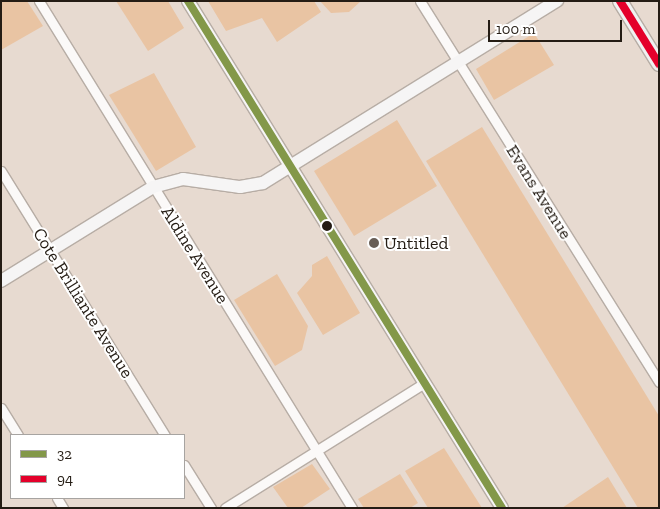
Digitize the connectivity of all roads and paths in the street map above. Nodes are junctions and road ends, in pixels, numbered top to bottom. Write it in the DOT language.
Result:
graph roads {
  1 [pos="39,1"];
  2 [pos="188,1"];
  3 [pos="420,1"];
  4 [pos="557,1"];
  5 [pos="620,1"];
  6 [pos="458,63"];
  7 [pos="659,64"];
  8 [pos="292,167"];
  9 [pos="1,171"];
  10 [pos="154,187"];
  11 [pos="50,251"];
  12 [pos="1,281"];
  13 [pos="659,382"];
  14 [pos="424,384"];
  15 [pos="1,408"];
  16 [pos="17,434"];
  17 [pos="164,434"];
  18 [pos="316,450"];
  19 [pos="185,467"];
  20 [pos="211,508"];
  21 [pos="225,508"];
  22 [pos="352,508"];
  23 [pos="502,508"];
  1 -- 10 [label="street, Aldine Avenue"];
  2 -- 8 [label="main road"];
  3 -- 6 [label="street, Evans Avenue"];
  4 -- 6 [label="main road"];
  5 -- 7 [label="main road"];
  6 -- 8 [label="main road"];
  6 -- 13 [label="street, Evans Avenue"];
  8 -- 10 [label="main road"];
  8 -- 14 [label="main road"];
  9 -- 11 [label="street, Cote Brilliante Avenue"];
  10 -- 11 [label="main road"];
  10 -- 18 [label="street, Aldine Avenue"];
  11 -- 12 [label="main road"];
  11 -- 17 [label="street, Cote Brilliante Avenue"];
  14 -- 18 [label="street"];
  14 -- 23 [label="main road"];
  15 -- 16 [label="street"];
  18 -- 21 [label="street"];
  18 -- 22 [label="street, Aldine Avenue"];
  19 -- 20 [label="street"];
}
